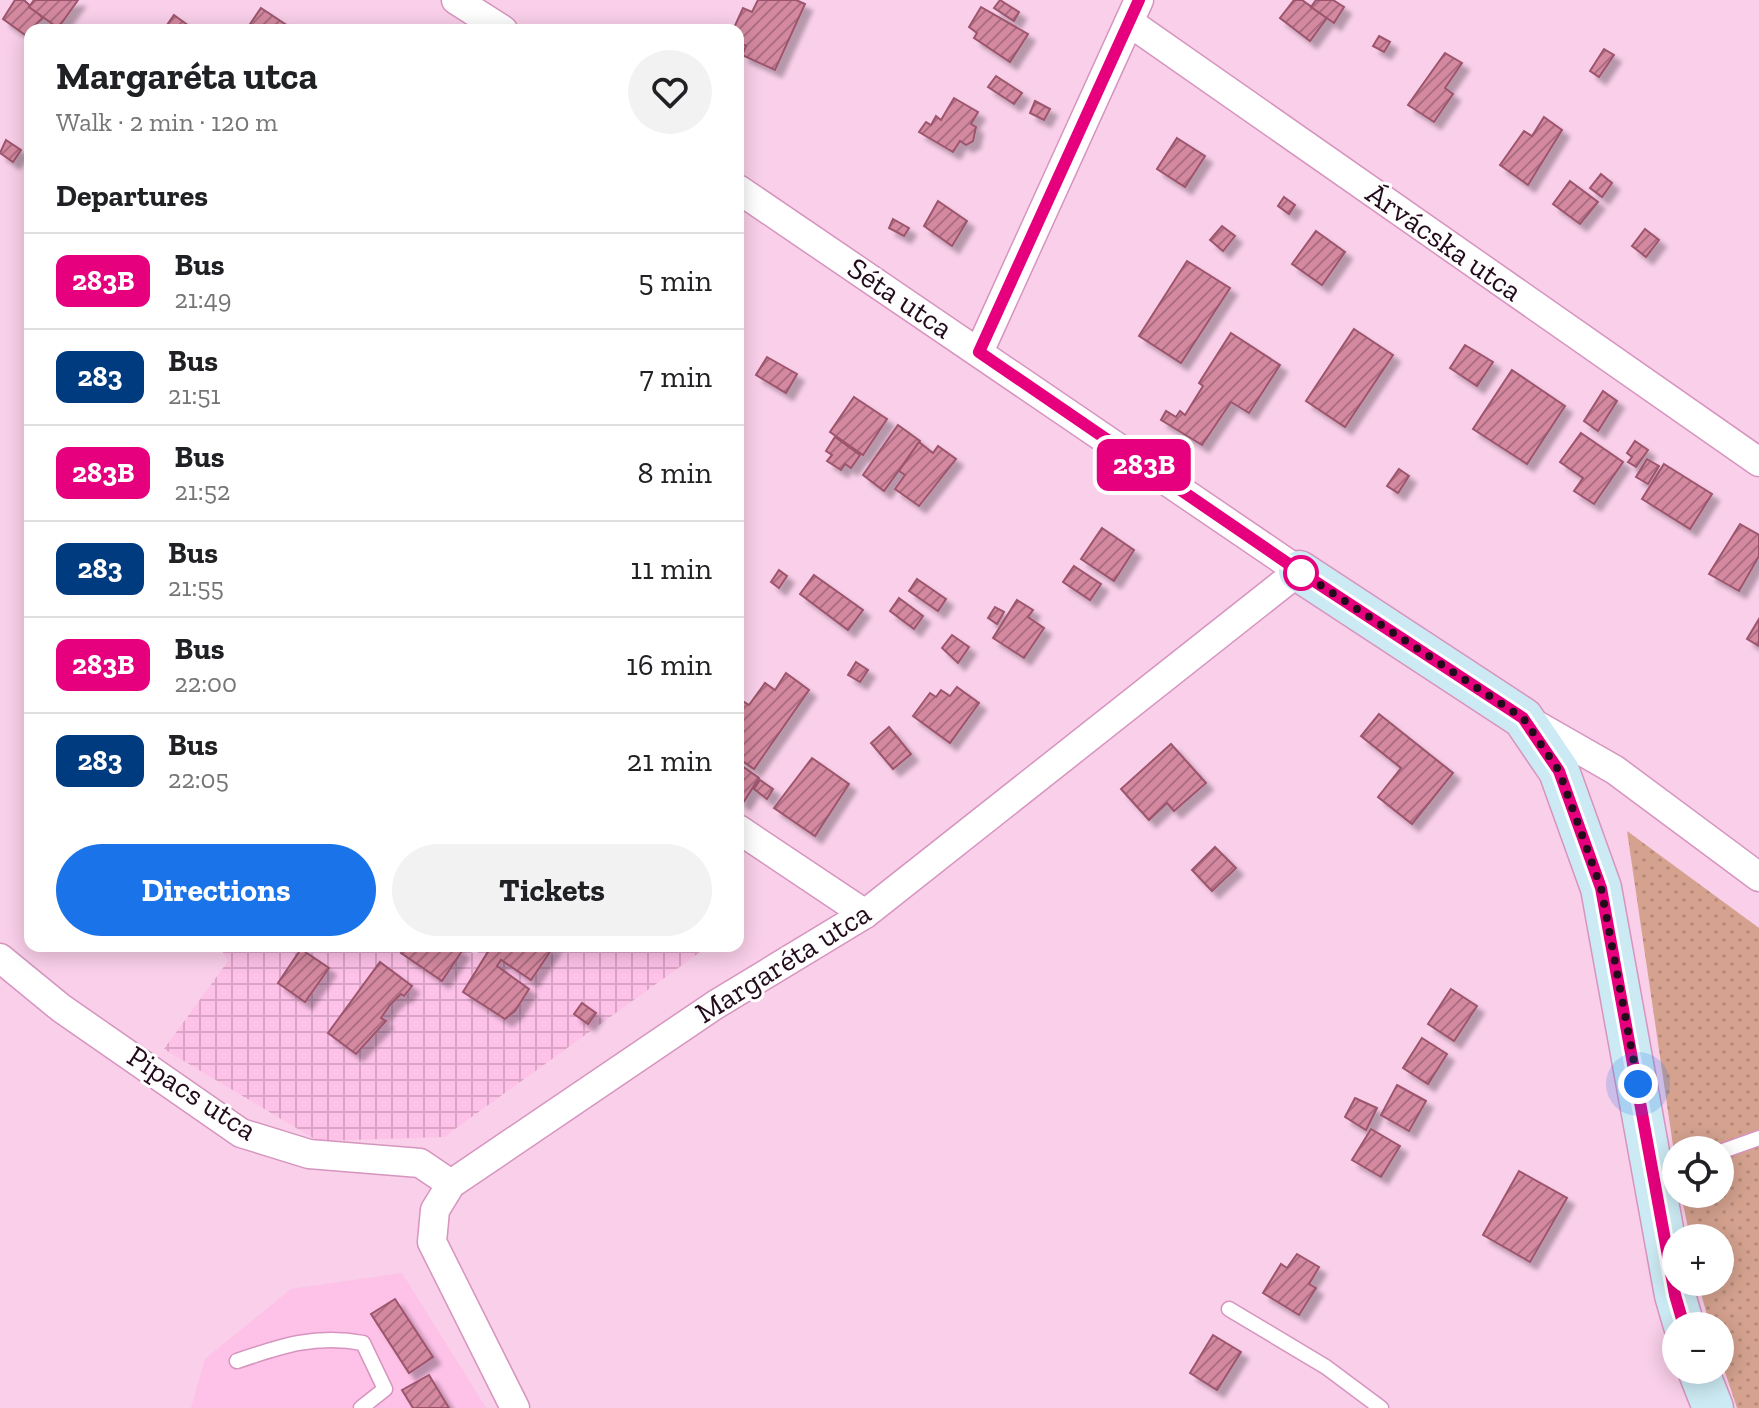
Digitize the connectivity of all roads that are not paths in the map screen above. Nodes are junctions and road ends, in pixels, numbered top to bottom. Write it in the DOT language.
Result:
graph roads {
  1 [pos="456,0"];
  2 [pos="1134,11"];
  3 [pos="494,24"];
  4 [pos="744,193"];
  5 [pos="979,352"];
  6 [pos="1759,462"];
  7 [pos="1299,571"];
  8 [pos="1523,718"];
  9 [pos="744,833"];
  10 [pos="1759,877"];
  11 [pos="865,914"];
  12 [pos="0,958"];
  13 [pos="1759,1138"];
  14 [pos="1734,1147"];
  15 [pos="451,1184"];
  16 [pos="1229,1309"];
  17 [pos="1680,1312"];
  18 [pos="237,1361"];
  19 [pos="1704,1384"];
  20 [pos="361,1408"];
  21 [pos="515,1408"];
  22 [pos="1381,1408"];
  23 [pos="1713,1408"];
  1 -- 3 [label="street"];
  2 -- 5 [label="street"];
  2 -- 6 [label="street, Árvácska utca"];
  4 -- 5 [label="street, Séta utca"];
  5 -- 7 [label="street, Séta utca"];
  7 -- 8 [label="street"];
  7 -- 11 [label="street, Margaréta utca"];
  8 -- 10 [label="street"];
  8 -- 17 [label="street"];
  9 -- 11 [label="street"];
  11 -- 15 [label="street, Margaréta utca"];
  12 -- 15 [label="street, Pipacs utca"];
  13 -- 14 [label="lane"];
  15 -- 21 [label="street"];
  16 -- 22 [label="lane"];
  18 -- 20 [label="lane"];
  19 -- 23 [label="street"];
}
